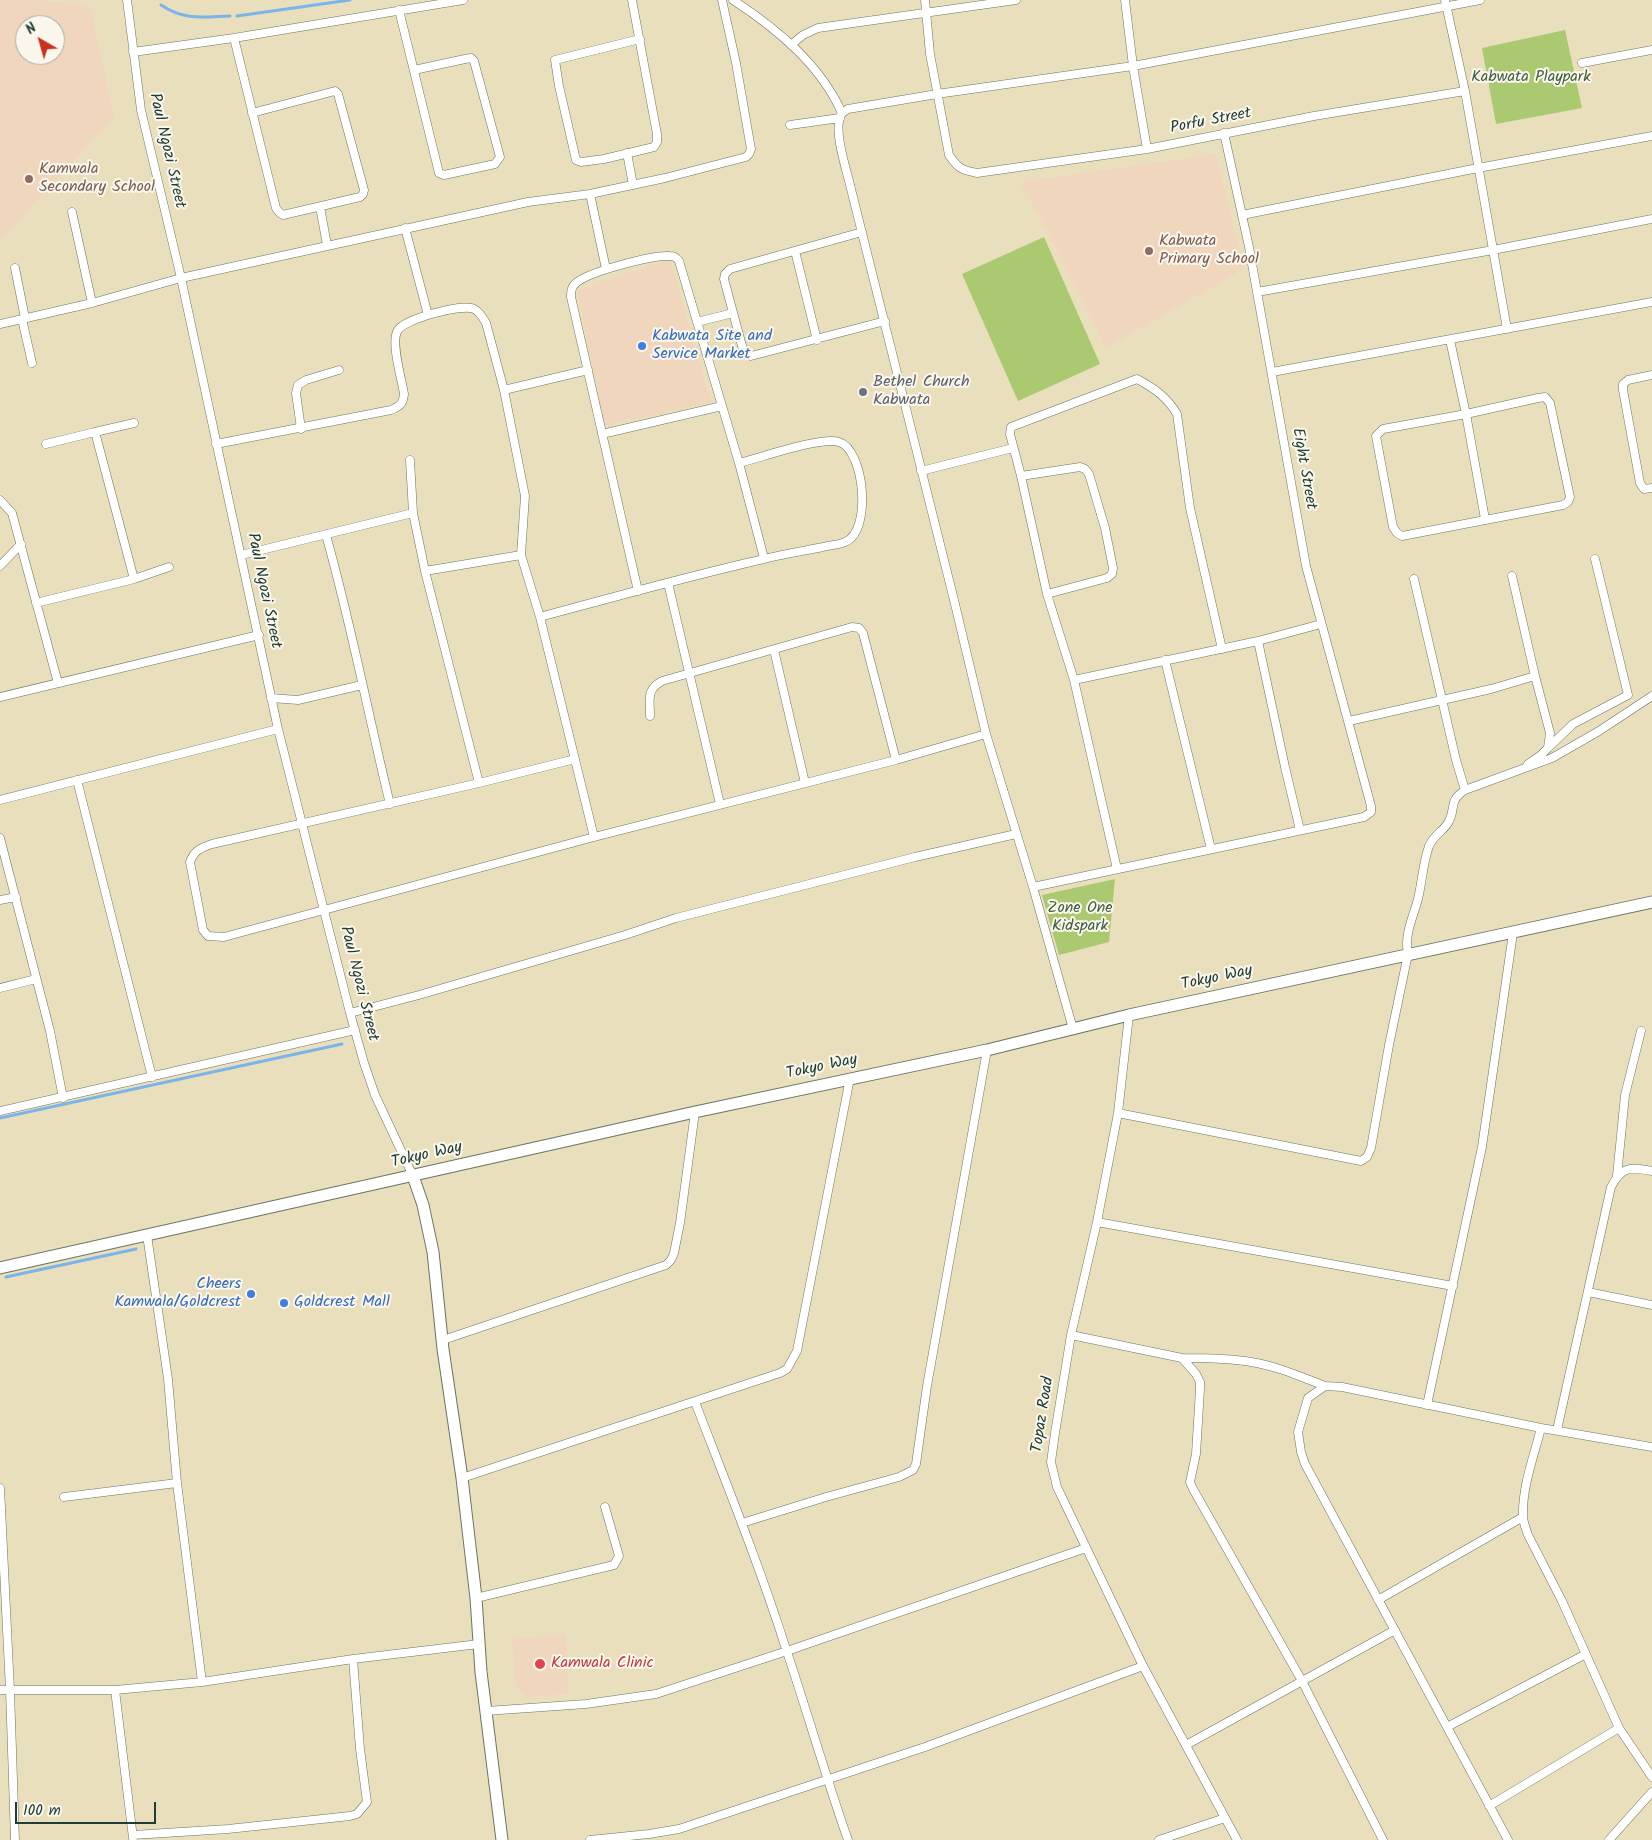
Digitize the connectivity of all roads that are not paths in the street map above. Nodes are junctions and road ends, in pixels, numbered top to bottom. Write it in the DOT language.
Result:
graph roads {
  1 [pos="127,0"];
  2 [pos="464,0"];
  3 [pos="632,0"];
  4 [pos="722,0"];
  5 [pos="733,0"];
  6 [pos="925,0"];
  7 [pos="1016,0"];
  8 [pos="1125,0"];
  9 [pos="1480,0"];
  10 [pos="1446,3"];
  11 [pos="399,10"];
  12 [pos="927,14"];
  13 [pos="234,38"];
  14 [pos="640,40"];
  15 [pos="791,45"];
  16 [pos="1652,50"];
  17 [pos="132,52"];
  18 [pos="1582,63"];
  19 [pos="1133,66"];
  20 [pos="414,70"];
  21 [pos="1465,91"];
  22 [pos="937,94"];
  23 [pos="252,113"];
  24 [pos="841,116"];
  25 [pos="790,125"];
  26 [pos="1224,134"];
  27 [pos="1652,136"];
  28 [pos="1147,149"];
  29 [pos="627,153"];
  30 [pos="1478,168"];
  31 [pos="633,184"];
  32 [pos="590,194"];
  33 [pos="320,207"];
  34 [pos="72,212"];
  35 [pos="1242,215"];
  36 [pos="1652,219"];
  37 [pos="405,228"];
  38 [pos="862,232"];
  39 [pos="327,245"];
  40 [pos="1493,250"];
  41 [pos="795,251"];
  42 [pos="15,268"];
  43 [pos="606,269"];
  44 [pos="181,278"];
  45 [pos="1257,292"];
  46 [pos="1652,302"];
  47 [pos="92,303"];
  48 [pos="733,313"];
  49 [pos="428,315"];
  50 [pos="23,319"];
  51 [pos="885,321"];
  52 [pos="697,322"];
  53 [pos="0,324"];
  54 [pos="1507,329"];
  55 [pos="817,340"];
  56 [pos="1450,340"];
  57 [pos="32,363"];
  58 [pos="339,370"];
  59 [pos="588,370"];
  60 [pos="1272,372"];
  61 [pos="1652,375"];
  62 [pos="504,390"];
  63 [pos="722,406"];
  64 [pos="1466,414"];
  65 [pos="134,423"];
  66 [pos="301,429"];
  67 [pos="95,432"];
  68 [pos="602,434"];
  69 [pos="46,444"];
  70 [pos="216,444"];
  71 [pos="1013,448"];
  72 [pos="410,460"];
  73 [pos="740,463"];
  74 [pos="922,471"];
  75 [pos="1021,476"];
  76 [pos="1652,488"];
  77 [pos="0,500"];
  78 [pos="413,513"];
  79 [pos="1485,519"];
  80 [pos="326,535"];
  81 [pos="21,544"];
  82 [pos="241,555"];
  83 [pos="521,555"];
  84 [pos="764,558"];
  85 [pos="1595,559"];
  86 [pos="0,566"];
  87 [pos="169,568"];
  88 [pos="425,571"];
  89 [pos="1512,576"];
  90 [pos="134,579"];
  91 [pos="1414,579"];
  92 [pos="668,583"];
  93 [pos="638,591"];
  94 [pos="1047,594"];
  95 [pos="36,603"];
  96 [pos="540,617"];
  97 [pos="1321,624"];
  98 [pos="259,635"];
  99 [pos="1258,641"];
  100 [pos="1222,649"];
  101 [pos="774,650"];
  102 [pos="1165,660"];
  103 [pos="689,674"];
  104 [pos="1535,676"];
  105 [pos="1074,680"];
  106 [pos="58,683"];
  107 [pos="362,685"];
  108 [pos="1652,696"];
  109 [pos="0,697"];
  110 [pos="271,698"];
  111 [pos="1442,701"];
  112 [pos="650,716"];
  113 [pos="1349,721"];
  114 [pos="278,730"];
  115 [pos="986,734"];
  116 [pos="1548,748"];
  117 [pos="575,759"];
  118 [pos="896,760"];
  119 [pos="1515,772"];
  120 [pos="77,780"];
  121 [pos="480,783"];
  122 [pos="805,783"];
  123 [pos="1465,790"];
  124 [pos="0,800"];
  125 [pos="390,804"];
  126 [pos="720,804"];
  127 [pos="302,825"];
  128 [pos="1300,830"];
  129 [pos="1016,834"];
  130 [pos="594,837"];
  131 [pos="0,838"];
  132 [pos="1211,849"];
  133 [pos="1118,869"];
  134 [pos="1033,887"];
  135 [pos="16,897"];
  136 [pos="0,900"];
  137 [pos="1652,902"];
  138 [pos="325,910"];
  139 [pos="1514,933"];
  140 [pos="1408,954"];
  141 [pos="36,979"];
  142 [pos="0,988"];
  143 [pos="350,1013"];
  144 [pos="1129,1015"];
  145 [pos="1073,1029"];
  146 [pos="355,1030"];
  147 [pos="1640,1031"];
  148 [pos="987,1050"];
  149 [pos="152,1078"];
  150 [pos="850,1078"];
  151 [pos="63,1098"];
  152 [pos="0,1111"];
  153 [pos="695,1112"];
  154 [pos="1118,1113"];
  155 [pos="1652,1171"];
  156 [pos="413,1176"];
  157 [pos="1617,1176"];
  158 [pos="1097,1222"];
  159 [pos="147,1235"];
  160 [pos="0,1268"];
  161 [pos="1452,1286"];
  162 [pos="1588,1292"];
  163 [pos="1652,1305"];
  164 [pos="1071,1335"];
  165 [pos="442,1340"];
  166 [pos="1182,1358"];
  167 [pos="1325,1386"];
  168 [pos="695,1402"];
  169 [pos="1428,1405"];
  170 [pos="1541,1428"];
  171 [pos="1557,1430"];
  172 [pos="1652,1447"];
  173 [pos="462,1478"];
  174 [pos="177,1483"];
  175 [pos="0,1488"];
  176 [pos="64,1497"];
  177 [pos="605,1507"];
  178 [pos="1523,1517"];
  179 [pos="742,1523"];
  180 [pos="1086,1548"];
  181 [pos="476,1598"];
  182 [pos="1378,1600"];
  183 [pos="1394,1630"];
  184 [pos="479,1644"];
  185 [pos="787,1651"];
  186 [pos="1586,1654"];
  187 [pos="353,1659"];
  188 [pos="1143,1666"];
  189 [pos="1302,1681"];
  190 [pos="202,1682"];
  191 [pos="0,1690"];
  192 [pos="10,1690"];
  193 [pos="115,1690"];
  194 [pos="486,1711"];
  195 [pos="1447,1727"];
  196 [pos="1619,1728"];
  197 [pos="1186,1745"];
  198 [pos="1652,1777"];
  199 [pos="827,1781"];
  200 [pos="1652,1792"];
  201 [pos="1489,1806"];
  202 [pos="1225,1818"];
  203 [pos="133,1838"];
  204 [pos="15,1840"];
  205 [pos="502,1840"];
  206 [pos="590,1840"];
  207 [pos="848,1840"];
  208 [pos="1159,1840"];
  209 [pos="1237,1840"];
  210 [pos="1384,1840"];
  211 [pos="1508,1840"];
  212 [pos="1609,1840"];
  1 -- 17 [label="street, Paul Ngozi Street"];
  2 -- 11 [label="street"];
  3 -- 14 [label="street"];
  4 -- 31 [label="street"];
  5 -- 15 [label="street"];
  6 -- 12 [label="street"];
  7 -- 12 [label="street"];
  8 -- 19 [label="street"];
  9 -- 10 [label="street"];
  10 -- 19 [label="street"];
  10 -- 21 [label="street"];
  11 -- 13 [label="street"];
  11 -- 20 [label="street"];
  12 -- 15 [label="street"];
  12 -- 22 [label="street"];
  13 -- 17 [label="street"];
  13 -- 23 [label="street"];
  14 -- 29 [label="street"];
  14 -- 29 [label="street"];
  15 -- 24 [label="street"];
  16 -- 18 [label="street"];
  17 -- 44 [label="street, Paul Ngozi Street"];
  19 -- 22 [label="street"];
  19 -- 28 [label="street"];
  20 -- 20 [label="street"];
  21 -- 26 [label="street, Porfu Street"];
  21 -- 30 [label="street"];
  22 -- 24 [label="street"];
  22 -- 28 [label="street, Porfu Street"];
  23 -- 33 [label="street"];
  23 -- 33 [label="street"];
  24 -- 25 [label="street"];
  24 -- 38 [label="street"];
  26 -- 28 [label="street, Porfu Street"];
  26 -- 35 [label="street, Eight Street"];
  27 -- 30 [label="street"];
  29 -- 31 [label="street"];
  30 -- 35 [label="street"];
  30 -- 40 [label="street"];
  31 -- 32 [label="street"];
  32 -- 37 [label="street"];
  32 -- 43 [label="street"];
  33 -- 39 [label="street"];
  34 -- 47 [label="street"];
  35 -- 45 [label="street, Eight Street"];
  36 -- 40 [label="street"];
  37 -- 39 [label="street"];
  37 -- 49 [label="street"];
  38 -- 41 [label="street"];
  38 -- 51 [label="street"];
  39 -- 44 [label="street"];
  40 -- 45 [label="street"];
  40 -- 54 [label="street"];
  41 -- 48 [label="street"];
  41 -- 55 [label="street"];
  42 -- 50 [label="street"];
  43 -- 52 [label="street"];
  43 -- 59 [label="street"];
  44 -- 47 [label="street"];
  44 -- 70 [label="street, Paul Ngozi Street"];
  45 -- 60 [label="street, Eight Street"];
  46 -- 54 [label="street"];
  47 -- 50 [label="street"];
  48 -- 52 [label="street"];
  48 -- 55 [label="street"];
  49 -- 62 [label="street"];
  49 -- 66 [label="street"];
  50 -- 53 [label="street"];
  50 -- 57 [label="street"];
  51 -- 55 [label="street"];
  51 -- 74 [label="street"];
  52 -- 63 [label="street"];
  54 -- 56 [label="street"];
  56 -- 60 [label="street"];
  56 -- 64 [label="street"];
  58 -- 66 [label="street"];
  59 -- 62 [label="street"];
  59 -- 68 [label="street"];
  60 -- 97 [label="street, Eight Street"];
  61 -- 76 [label="street"];
  62 -- 83 [label="street"];
  63 -- 68 [label="street"];
  63 -- 73 [label="street"];
  64 -- 79 [label="street"];
  64 -- 79 [label="street"];
  64 -- 79 [label="street"];
  65 -- 67 [label="street"];
  66 -- 70 [label="street"];
  67 -- 69 [label="street"];
  67 -- 90 [label="street"];
  68 -- 93 [label="street"];
  70 -- 82 [label="street, Paul Ngozi Street"];
  71 -- 74 [label="street"];
  71 -- 75 [label="street"];
  71 -- 100 [label="street"];
  72 -- 78 [label="street"];
  73 -- 84 [label="street"];
  73 -- 84 [label="street"];
  74 -- 115 [label="street"];
  75 -- 94 [label="street"];
  75 -- 94 [label="street"];
  77 -- 81 [label="street"];
  78 -- 80 [label="street"];
  78 -- 88 [label="street"];
  80 -- 82 [label="street"];
  80 -- 107 [label="street"];
  81 -- 86 [label="street"];
  81 -- 95 [label="street"];
  82 -- 98 [label="street, Paul Ngozi Street"];
  83 -- 88 [label="street"];
  83 -- 96 [label="street"];
  84 -- 92 [label="street"];
  85 -- 116 [label="street"];
  87 -- 90 [label="street"];
  88 -- 121 [label="street"];
  89 -- 104 [label="street"];
  90 -- 95 [label="street"];
  91 -- 111 [label="street"];
  92 -- 93 [label="street"];
  92 -- 103 [label="street"];
  93 -- 96 [label="street"];
  94 -- 105 [label="street"];
  95 -- 106 [label="street"];
  96 -- 117 [label="street"];
  97 -- 99 [label="street"];
  97 -- 113 [label="street, Eight Street"];
  98 -- 106 [label="street"];
  98 -- 110 [label="street, Paul Ngozi Street"];
  99 -- 100 [label="street"];
  99 -- 128 [label="street"];
  100 -- 102 [label="street"];
  101 -- 103 [label="street"];
  101 -- 118 [label="street"];
  101 -- 122 [label="street"];
  102 -- 105 [label="street"];
  102 -- 132 [label="street"];
  103 -- 112 [label="street"];
  103 -- 126 [label="street"];
  104 -- 111 [label="street"];
  104 -- 116 [label="street"];
  105 -- 133 [label="street"];
  106 -- 109 [label="street"];
  107 -- 110 [label="street"];
  107 -- 125 [label="street"];
  108 -- 119 [label="street"];
  110 -- 114 [label="street, Paul Ngozi Street"];
  111 -- 113 [label="street"];
  111 -- 123 [label="street"];
  113 -- 128 [label="street, Eight Street"];
  114 -- 120 [label="street"];
  114 -- 127 [label="street, Paul Ngozi Street"];
  115 -- 118 [label="street"];
  115 -- 129 [label="street"];
  116 -- 119 [label="street"];
  117 -- 121 [label="street"];
  117 -- 130 [label="street"];
  118 -- 122 [label="street"];
  119 -- 123 [label="street"];
  120 -- 124 [label="street"];
  120 -- 149 [label="street"];
  121 -- 125 [label="street"];
  122 -- 126 [label="street"];
  123 -- 140 [label="street"];
  125 -- 127 [label="street"];
  126 -- 130 [label="street"];
  127 -- 138 [label="street, Paul Ngozi Street"];
  127 -- 138 [label="street"];
  128 -- 132 [label="street"];
  129 -- 134 [label="street"];
  129 -- 143 [label="street"];
  130 -- 138 [label="street"];
  131 -- 135 [label="street"];
  132 -- 133 [label="street"];
  133 -- 134 [label="street"];
  134 -- 145 [label="street"];
  135 -- 136 [label="street"];
  135 -- 141 [label="street"];
  137 -- 139 [label="main road, Tokyo Way"];
  138 -- 143 [label="street, Paul Ngozi Street"];
  139 -- 140 [label="main road, Tokyo Way"];
  139 -- 161 [label="street"];
  140 -- 144 [label="main road, Tokyo Way"];
  140 -- 154 [label="street"];
  141 -- 142 [label="street"];
  141 -- 151 [label="street"];
  143 -- 146 [label="street, Paul Ngozi Street"];
  144 -- 145 [label="main road, Tokyo Way"];
  144 -- 154 [label="street, Topaz Road"];
  145 -- 148 [label="main road, Tokyo Way"];
  146 -- 149 [label="street"];
  146 -- 156 [label="street, Paul Ngozi Street"];
  147 -- 157 [label="street"];
  148 -- 150 [label="main road, Tokyo Way"];
  148 -- 179 [label="street"];
  149 -- 151 [label="street"];
  150 -- 153 [label="main road, Tokyo Way"];
  150 -- 168 [label="street"];
  151 -- 152 [label="street"];
  153 -- 156 [label="main road, Tokyo Way"];
  153 -- 165 [label="street"];
  154 -- 158 [label="street, Topaz Road"];
  155 -- 157 [label="street"];
  156 -- 159 [label="main road, Tokyo Way"];
  156 -- 165 [label="main road"];
  157 -- 162 [label="street"];
  158 -- 161 [label="street"];
  158 -- 164 [label="street, Topaz Road"];
  159 -- 160 [label="main road, Tokyo Way"];
  159 -- 174 [label="street"];
  161 -- 169 [label="street"];
  162 -- 163 [label="street"];
  162 -- 171 [label="street"];
  164 -- 166 [label="street"];
  164 -- 180 [label="street, Topaz Road"];
  165 -- 173 [label="main road"];
  166 -- 167 [label="street"];
  166 -- 189 [label="street"];
  167 -- 169 [label="street"];
  167 -- 182 [label="street"];
  168 -- 173 [label="street"];
  168 -- 179 [label="street"];
  169 -- 170 [label="street"];
  170 -- 171 [label="street"];
  170 -- 178 [label="street"];
  171 -- 172 [label="street"];
  173 -- 181 [label="main road"];
  174 -- 176 [label="street"];
  174 -- 190 [label="street"];
  175 -- 192 [label="street"];
  177 -- 181 [label="street"];
  178 -- 182 [label="street"];
  178 -- 186 [label="street"];
  179 -- 185 [label="street"];
  180 -- 185 [label="street"];
  180 -- 188 [label="street, Topaz Road"];
  181 -- 184 [label="main road"];
  182 -- 183 [label="street"];
  183 -- 189 [label="street"];
  183 -- 195 [label="street"];
  184 -- 187 [label="street"];
  184 -- 194 [label="main road"];
  185 -- 194 [label="street"];
  185 -- 199 [label="street"];
  186 -- 195 [label="street"];
  186 -- 196 [label="street"];
  187 -- 190 [label="street"];
  187 -- 203 [label="street"];
  188 -- 197 [label="street, Topaz Road"];
  188 -- 199 [label="street"];
  189 -- 197 [label="street"];
  189 -- 210 [label="street"];
  190 -- 193 [label="street"];
  191 -- 192 [label="street"];
  192 -- 193 [label="street"];
  192 -- 204 [label="street"];
  193 -- 203 [label="street"];
  194 -- 205 [label="main road"];
  195 -- 201 [label="street"];
  196 -- 198 [label="street"];
  196 -- 201 [label="street"];
  197 -- 202 [label="street, Topaz Road"];
  199 -- 206 [label="street"];
  199 -- 207 [label="street"];
  200 -- 212 [label="street"];
  201 -- 211 [label="street"];
  202 -- 208 [label="street"];
  202 -- 209 [label="street, Topaz Road"];
}
